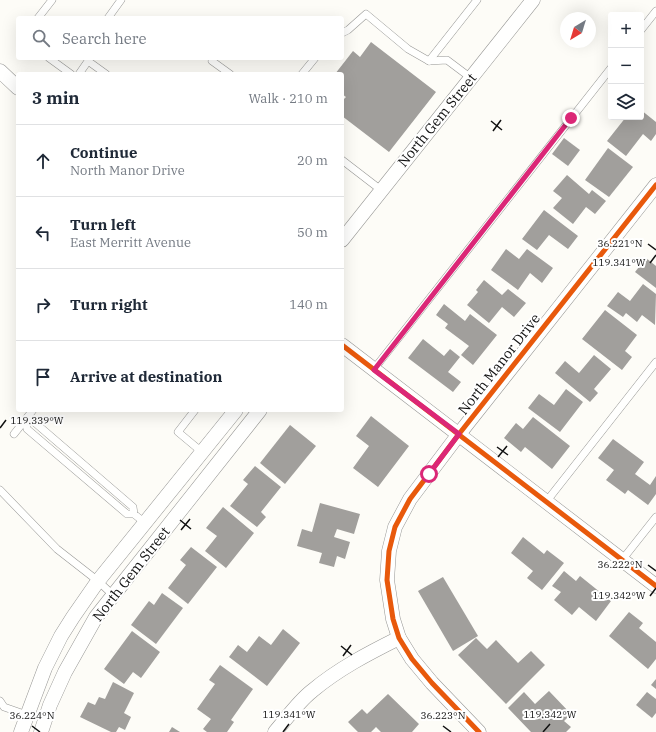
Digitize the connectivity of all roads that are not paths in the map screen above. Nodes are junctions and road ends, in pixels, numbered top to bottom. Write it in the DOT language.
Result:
graph roads {
  1 [pos="52,0"];
  2 [pos="121,0"];
  3 [pos="477,0"];
  4 [pos="533,0"];
  5 [pos="656,11"];
  6 [pos="40,16"];
  7 [pos="109,16"];
  8 [pos="644,26"];
  9 [pos="344,32"];
  10 [pos="52,60"];
  11 [pos="88,60"];
  12 [pos="313,60"];
  13 [pos="212,61"];
  14 [pos="429,61"];
  15 [pos="0,71"];
  16 [pos="68,72"];
  17 [pos="80,72"];
  18 [pos="103,72"];
  19 [pos="227,72"];
  20 [pos="304,72"];
  21 [pos="608,72"];
  22 [pos="471,78"];
  23 [pos="16,86"];
  24 [pos="344,162"];
  25 [pos="656,186"];
  26 [pos="381,190"];
  27 [pos="344,237"];
  28 [pos="344,347"];
  29 [pos="656,362"];
  30 [pos="374,370"];
  31 [pos="31,412"];
  32 [pos="193,412"];
  33 [pos="234,412"];
  34 [pos="258,412"];
  35 [pos="25,420"];
  36 [pos="14,434"];
  37 [pos="459,434"];
  38 [pos="202,452"];
  39 [pos="0,490"];
  40 [pos="546,502"];
  41 [pos="656,517"];
  42 [pos="145,523"];
  43 [pos="622,560"];
  44 [pos="98,581"];
  45 [pos="656,586"];
  46 [pos="113,595"];
  47 [pos="399,638"];
  48 [pos="0,701"];
  49 [pos="27,715"];
  50 [pos="21,732"];
  51 [pos="41,732"];
  52 [pos="275,732"];
  53 [pos="479,732"];
  1 -- 6 [label="lane"];
  2 -- 7 [label="lane"];
  3 -- 14 [label="lane"];
  4 -- 22 [label="street, North Gem Street"];
  5 -- 8 [label="lane"];
  9 -- 14 [label="lane"];
  10 -- 16 [label="lane"];
  11 -- 17 [label="lane"];
  11 -- 18 [label="lane"];
  12 -- 20 [label="lane"];
  13 -- 19 [label="lane"];
  14 -- 22 [label="lane"];
  15 -- 23 [label="street"];
  21 -- 30 [label="lane"];
  22 -- 26 [label="street, North Gem Street"];
  24 -- 26 [label="lane"];
  25 -- 37 [label="street, North Manor Drive"];
  26 -- 27 [label="street, North Gem Street"];
  28 -- 30 [label="street"];
  29 -- 40 [label="lane"];
  30 -- 37 [label="street"];
  31 -- 35 [label="lane"];
  32 -- 38 [label="lane"];
  33 -- 38 [label="street, North Gem Street"];
  34 -- 46 [label="street, North Gem Street"];
  35 -- 36 [label="lane"];
  35 -- 42 [label="lane"];
  37 -- 40 [label="street"];
  37 -- 47 [label="street, North Manor Drive"];
  38 -- 42 [label="street, North Gem Street"];
  39 -- 44 [label="lane"];
  40 -- 43 [label="street"];
  41 -- 43 [label="lane"];
  42 -- 44 [label="street, North Gem Street"];
  43 -- 45 [label="street"];
  44 -- 46 [label="lane"];
  44 -- 49 [label="street, North Gem Street"];
  46 -- 51 [label="street, North Gem Street"];
  47 -- 52 [label="street"];
  47 -- 53 [label="street, North Manor Drive"];
  48 -- 49 [label="lane"];
  49 -- 50 [label="street, North Gem Street"];
}
